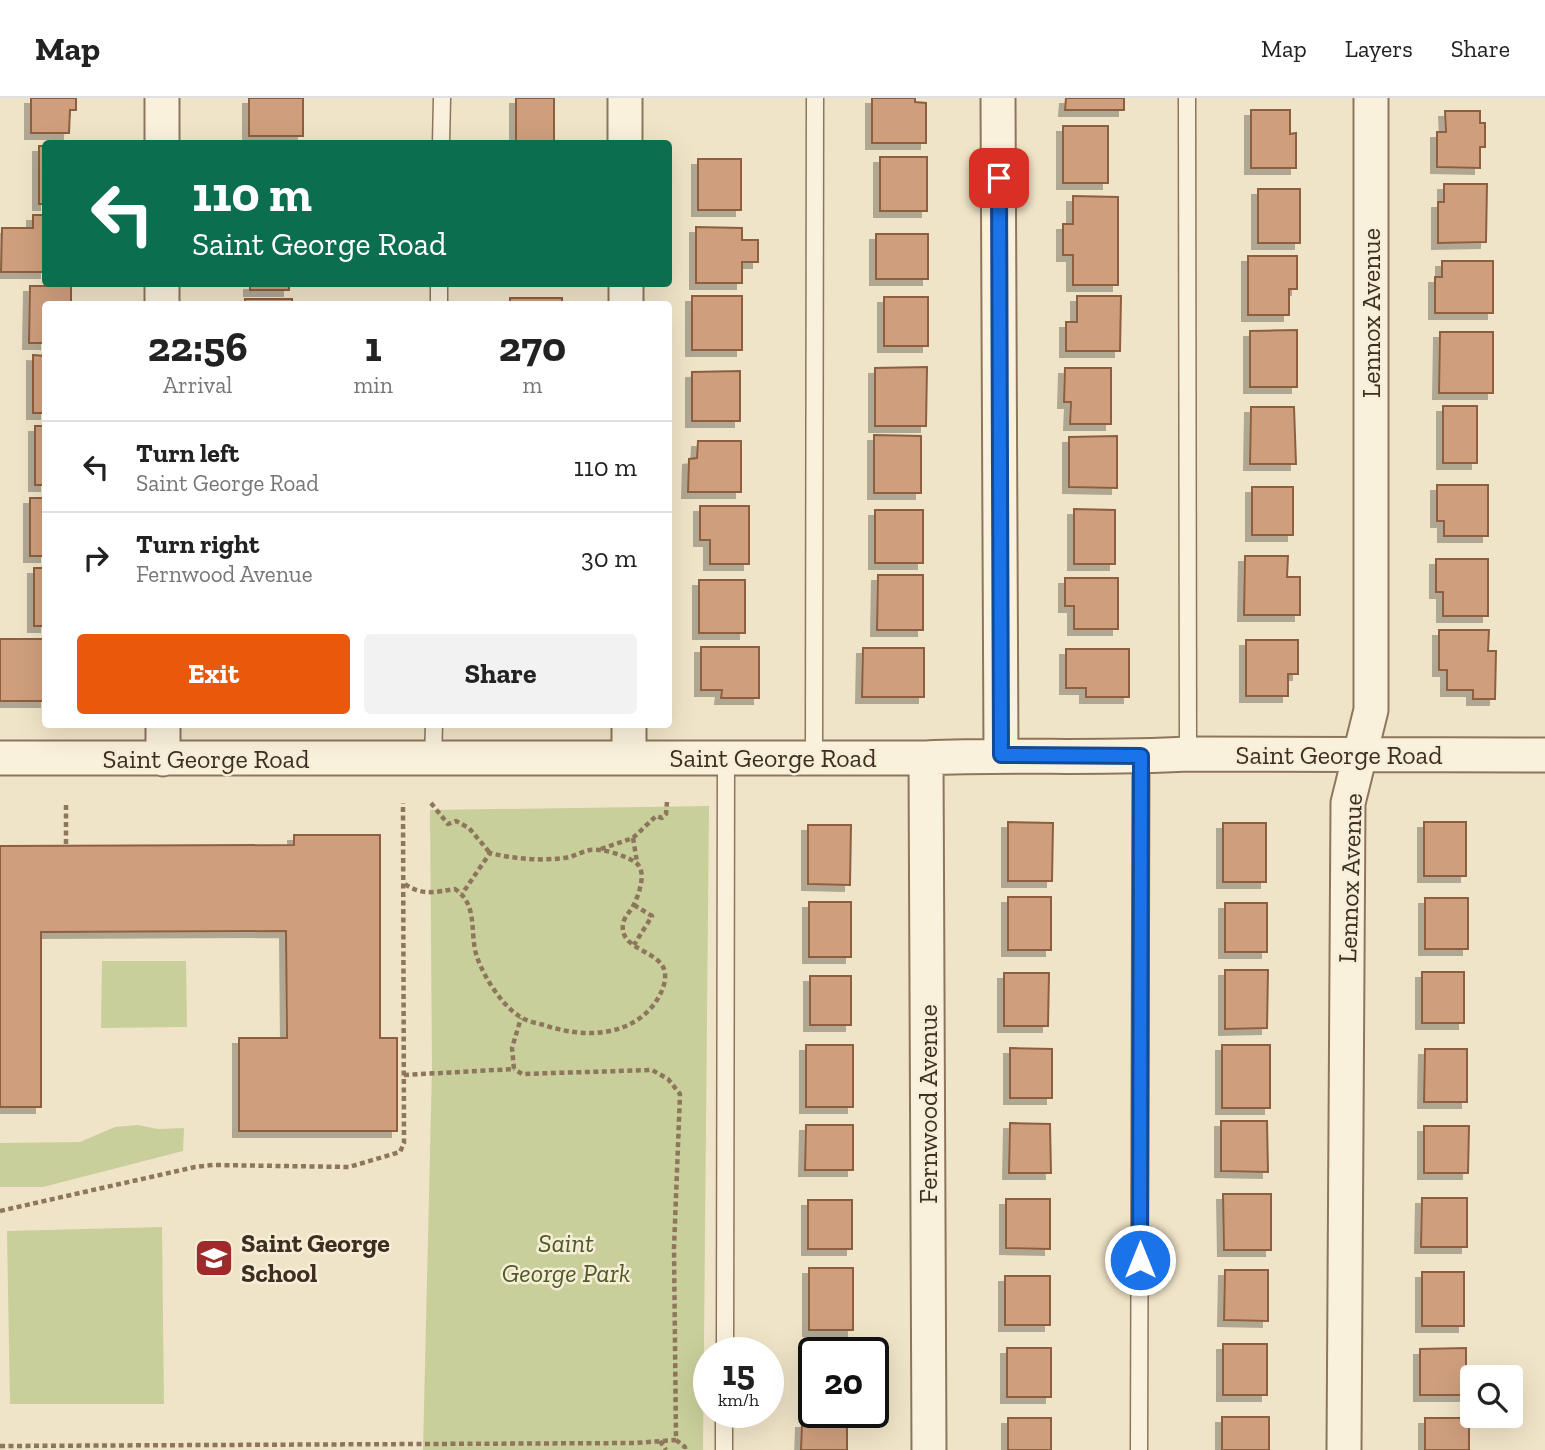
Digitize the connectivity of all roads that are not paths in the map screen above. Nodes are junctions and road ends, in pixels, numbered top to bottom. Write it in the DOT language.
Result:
graph roads {
  1 [pos="162,98"];
  2 [pos="442,98"];
  3 [pos="625,98"];
  4 [pos="815,98"];
  5 [pos="998,98"];
  6 [pos="1187,98"];
  7 [pos="1371,98"];
  8 [pos="162,140"];
  9 [pos="441,140"];
  10 [pos="625,140"];
  11 [pos="163,728"];
  12 [pos="434,728"];
  13 [pos="629,728"];
  14 [pos="1188,754"];
  15 [pos="1001,755"];
  16 [pos="1360,755"];
  17 [pos="1545,755"];
  18 [pos="1141,756"];
  19 [pos="629,757"];
  20 [pos="0,758"];
  21 [pos="726,758"];
  22 [pos="814,758"];
  23 [pos="926,758"];
  24 [pos="163,759"];
  25 [pos="433,759"];
  26 [pos="724,1337"];
  27 [pos="724,1428"];
  28 [pos="724,1450"];
  29 [pos="929,1450"];
  30 [pos="1139,1450"];
  31 [pos="1344,1450"];
  1 -- 8 [label="street"];
  2 -- 9 [label="lane"];
  3 -- 10 [label="street"];
  4 -- 22 [label="lane"];
  5 -- 15 [label="street"];
  6 -- 14 [label="lane"];
  7 -- 16 [label="street, Lennox Avenue"];
  11 -- 24 [label="street"];
  12 -- 25 [label="lane"];
  13 -- 19 [label="street"];
  14 -- 16 [label="street, Saint George Road"];
  14 -- 18 [label="street, Saint George Road"];
  15 -- 18 [label="street, Saint George Road"];
  15 -- 23 [label="street, Saint George Road"];
  16 -- 17 [label="street, Saint George Road"];
  16 -- 31 [label="street, Lennox Avenue"];
  18 -- 30 [label="lane"];
  19 -- 21 [label="street, Saint George Road"];
  19 -- 25 [label="street, Saint George Road"];
  20 -- 24 [label="street, Saint George Road"];
  21 -- 22 [label="street, Saint George Road"];
  21 -- 26 [label="lane"];
  22 -- 23 [label="street, Saint George Road"];
  23 -- 29 [label="street, Fernwood Avenue"];
  24 -- 25 [label="street, Saint George Road"];
  27 -- 28 [label="lane"];
}
